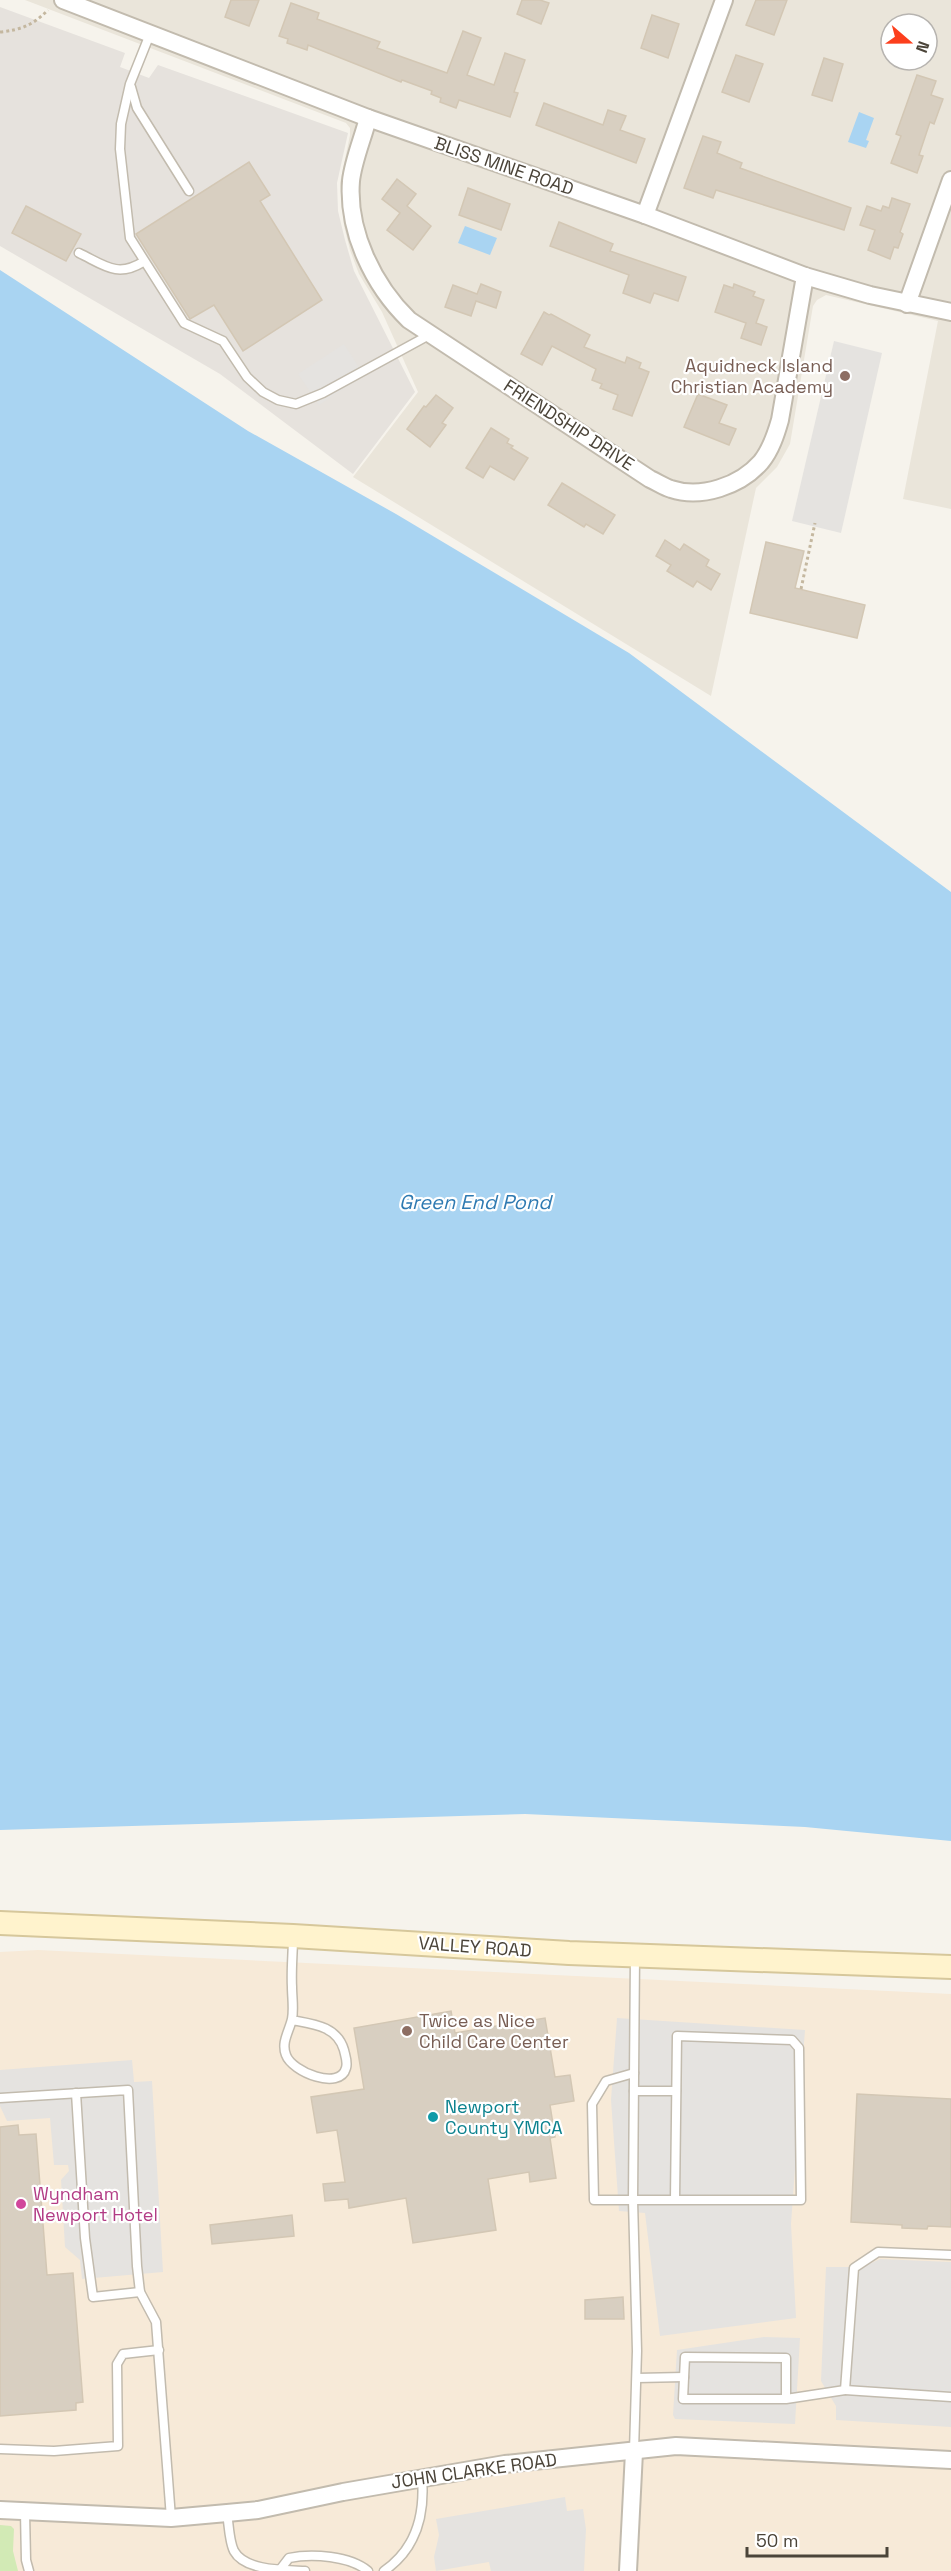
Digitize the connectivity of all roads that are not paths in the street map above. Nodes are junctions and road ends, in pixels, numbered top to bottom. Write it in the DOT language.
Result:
graph roads {
  1 [pos="724,0"];
  2 [pos="57,3"];
  3 [pos="150,34"];
  4 [pos="130,84"];
  5 [pos="368,118"];
  6 [pos="951,180"];
  7 [pos="189,190"];
  8 [pos="645,215"];
  9 [pos="79,253"];
  10 [pos="143,261"];
  11 [pos="804,276"];
  12 [pos="908,304"];
  13 [pos="951,312"];
  14 [pos="431,334"];
  15 [pos="0,1923"];
  16 [pos="294,1936"];
  17 [pos="635,1955"];
  18 [pos="951,1967"];
  19 [pos="292,2020"];
  20 [pos="634,2073"];
  21 [pos="634,2091"];
  22 [pos="676,2091"];
  23 [pos="76,2093"];
  24 [pos="0,2098"];
  25 [pos="675,2199"];
  26 [pos="633,2200"];
  27 [pos="951,2255"];
  28 [pos="140,2292"];
  29 [pos="159,2350"];
  30 [pos="684,2377"];
  31 [pos="637,2378"];
  32 [pos="845,2390"];
  33 [pos="951,2397"];
  34 [pos="786,2399"];
  35 [pos="0,2449"];
  36 [pos="634,2452"];
  37 [pos="951,2460"];
  38 [pos="422,2478"];
  39 [pos="0,2510"];
  40 [pos="26,2512"];
  41 [pos="227,2513"];
  42 [pos="171,2518"];
  43 [pos="279,2570"];
  44 [pos="29,2571"];
  45 [pos="305,2571"];
  46 [pos="368,2571"];
  47 [pos="384,2571"];
  48 [pos="628,2571"];
  1 -- 8 [label="street"];
  2 -- 3 [label="street, BLISS MINE ROAD"];
  3 -- 4 [label="lane"];
  3 -- 5 [label="street, BLISS MINE ROAD"];
  4 -- 7 [label="lane"];
  4 -- 10 [label="lane"];
  5 -- 8 [label="street, BLISS MINE ROAD"];
  5 -- 14 [label="street, FRIENDSHIP DRIVE"];
  6 -- 12 [label="street"];
  8 -- 11 [label="street, BLISS MINE ROAD"];
  9 -- 10 [label="lane"];
  10 -- 14 [label="lane"];
  11 -- 12 [label="street, BLISS MINE ROAD"];
  11 -- 14 [label="street, FRIENDSHIP DRIVE"];
  12 -- 13 [label="street, BLISS MINE ROAD"];
  15 -- 16 [label="main road, VALLEY ROAD"];
  16 -- 17 [label="main road, VALLEY ROAD"];
  16 -- 19 [label="lane"];
  17 -- 18 [label="main road, VALLEY ROAD"];
  17 -- 20 [label="lane"];
  19 -- 19 [label="lane"];
  20 -- 21 [label="lane"];
  20 -- 26 [label="lane"];
  21 -- 22 [label="lane"];
  21 -- 26 [label="lane"];
  22 -- 25 [label="lane"];
  22 -- 25 [label="lane"];
  23 -- 24 [label="lane"];
  23 -- 28 [label="lane"];
  23 -- 28 [label="lane"];
  25 -- 26 [label="lane"];
  26 -- 31 [label="lane"];
  27 -- 32 [label="lane"];
  28 -- 29 [label="lane"];
  29 -- 35 [label="lane"];
  29 -- 42 [label="lane"];
  30 -- 31 [label="lane"];
  30 -- 34 [label="lane"];
  30 -- 34 [label="lane"];
  31 -- 36 [label="lane"];
  32 -- 33 [label="lane"];
  32 -- 34 [label="lane"];
  36 -- 37 [label="street, JOHN CLARKE ROAD"];
  36 -- 38 [label="street, JOHN CLARKE ROAD"];
  36 -- 48 [label="street"];
  38 -- 41 [label="street, JOHN CLARKE ROAD"];
  38 -- 47 [label="lane"];
  39 -- 40 [label="street, JOHN CLARKE ROAD"];
  40 -- 42 [label="street, JOHN CLARKE ROAD"];
  40 -- 44 [label="lane"];
  41 -- 42 [label="street, JOHN CLARKE ROAD"];
  41 -- 43 [label="lane"];
  43 -- 45 [label="lane"];
  43 -- 46 [label="lane"];
}
